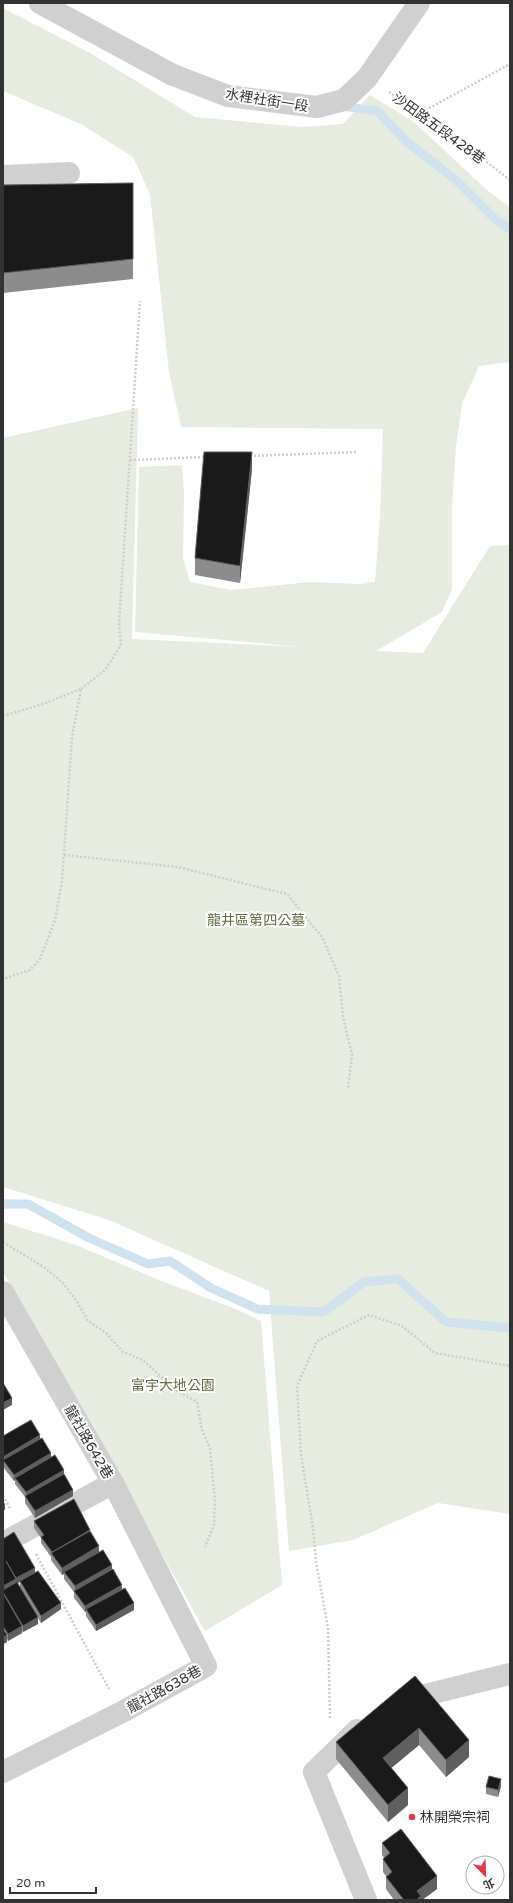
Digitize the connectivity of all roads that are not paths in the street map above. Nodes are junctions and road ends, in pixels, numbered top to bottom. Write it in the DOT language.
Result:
graph roads {
  1 [pos="40,3"];
  2 [pos="419,3"];
  3 [pos="69,173"];
  4 [pos="3,176"];
  5 [pos="3,1292"];
  6 [pos="113,1483"];
  7 [pos="3,1542"];
  8 [pos="510,1674"];
  9 [pos="3,1772"];
  10 [pos="366,1900"];
  1 -- 2 [label="street, 水裡社街一段"];
  3 -- 4 [label="street"];
  5 -- 6 [label="street, 龍社路642巷"];
  6 -- 7 [label="street, 龍社路642巷"];
  6 -- 9 [label="street, 龍社路638巷"];
  8 -- 10 [label="street"];
}
